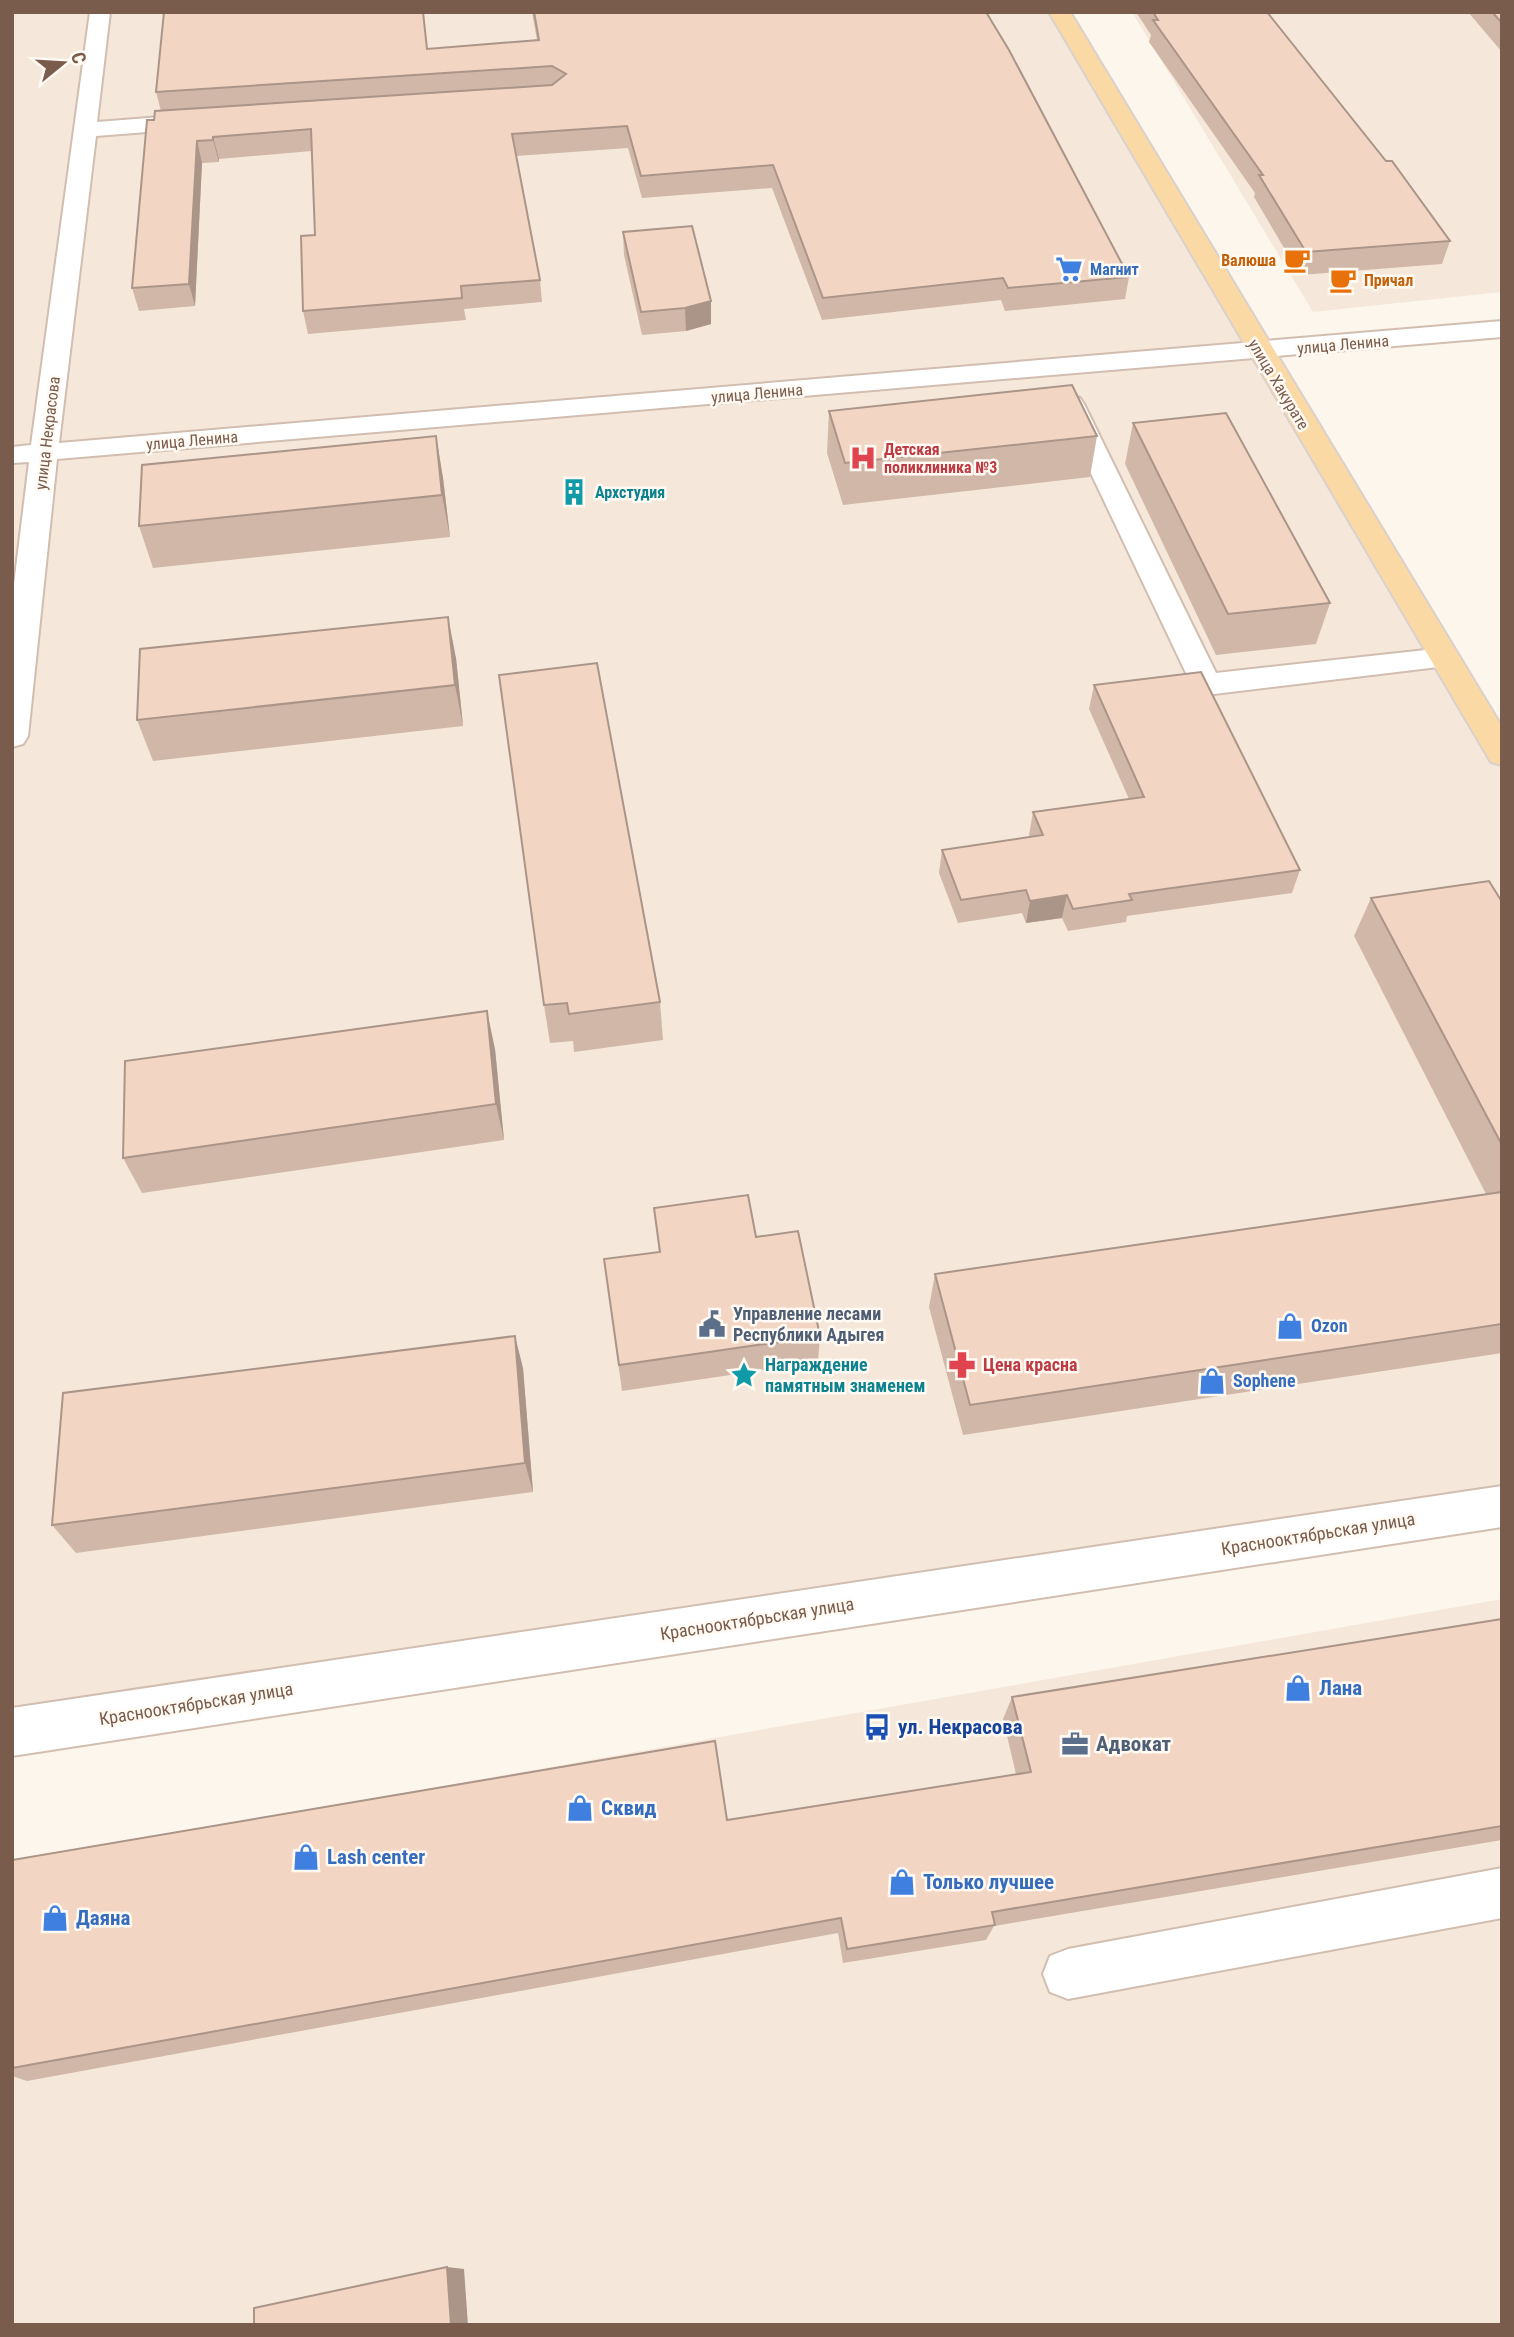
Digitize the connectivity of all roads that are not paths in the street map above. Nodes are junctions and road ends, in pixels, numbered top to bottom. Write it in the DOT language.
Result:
graph roads {
  1 [pos="100,12"];
  2 [pos="1059,12"];
  3 [pos="221,119"];
  4 [pos="85,130"];
  5 [pos="1502,329"];
  6 [pos="1259,351"];
  7 [pos="1054,368"];
  8 [pos="44,452"];
  9 [pos="12,454"];
  10 [pos="1444,658"];
  11 [pos="12,736"];
  12 [pos="1502,754"];
  13 [pos="1502,1506"];
  14 [pos="12,1732"];
  15 [pos="1502,1893"];
  16 [pos="1068,1974"];
  1 -- 4 [label="street, улица Некрасова"];
  2 -- 6 [label="main road, улица Хакурате"];
  3 -- 4 [label="street"];
  4 -- 8 [label="street, улица Некрасова"];
  5 -- 6 [label="street, улица Ленина"];
  6 -- 7 [label="street, улица Ленина"];
  6 -- 10 [label="main road, улица Хакурате"];
  7 -- 8 [label="street, улица Ленина"];
  7 -- 10 [label="street"];
  8 -- 9 [label="street, улица Ленина"];
  8 -- 11 [label="street, улица Некрасова"];
  10 -- 12 [label="main road, улица Хакурате"];
  13 -- 14 [label="street, Краснооктябрьская улица"];
  15 -- 16 [label="street"];
}
